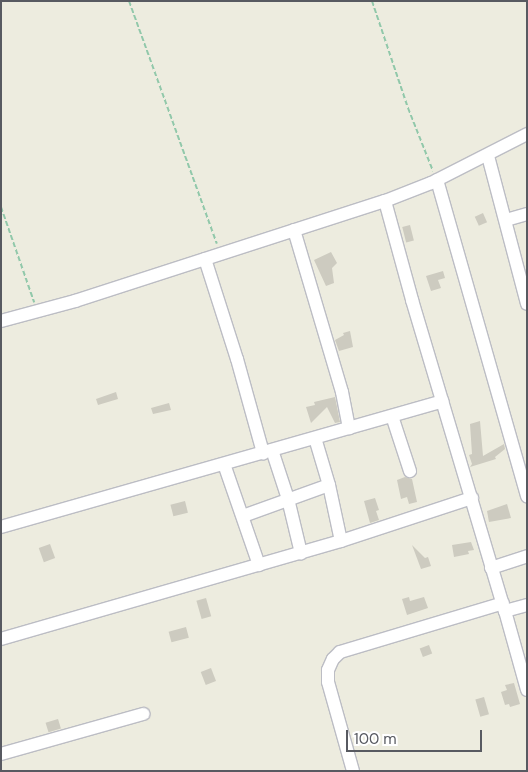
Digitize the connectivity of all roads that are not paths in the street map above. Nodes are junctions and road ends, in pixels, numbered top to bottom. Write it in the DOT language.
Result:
graph roads {
  1 [pos="527,134"];
  2 [pos="488,156"];
  3 [pos="436,180"];
  4 [pos="385,201"];
  5 [pos="527,214"];
  6 [pos="506,220"];
  7 [pos="294,230"];
  8 [pos="205,259"];
  9 [pos="522,265"];
  10 [pos="527,304"];
  11 [pos="1,321"];
  12 [pos="442,401"];
  13 [pos="392,416"];
  14 [pos="349,428"];
  15 [pos="315,438"];
  16 [pos="268,451"];
  17 [pos="224,464"];
  18 [pos="410,472"];
  19 [pos="329,485"];
  20 [pos="527,496"];
  21 [pos="472,498"];
  22 [pos="288,499"];
  23 [pos="243,516"];
  24 [pos="1,528"];
  25 [pos="341,541"];
  26 [pos="302,553"];
  27 [pos="527,556"];
  28 [pos="259,565"];
  29 [pos="491,568"];
  30 [pos="527,605"];
  31 [pos="504,607"];
  32 [pos="1,639"];
  33 [pos="527,690"];
  34 [pos="143,714"];
  35 [pos="1,754"];
  36 [pos="353,771"];
  1 -- 2 [label="street"];
  2 -- 3 [label="street"];
  2 -- 6 [label="street"];
  3 -- 4 [label="street"];
  3 -- 20 [label="street"];
  4 -- 7 [label="street"];
  4 -- 12 [label="street"];
  5 -- 6 [label="street"];
  6 -- 9 [label="street"];
  7 -- 8 [label="street"];
  7 -- 14 [label="street"];
  8 -- 11 [label="street"];
  8 -- 16 [label="street"];
  9 -- 10 [label="street"];
  12 -- 13 [label="street"];
  12 -- 21 [label="street"];
  13 -- 14 [label="street"];
  13 -- 18 [label="street"];
  14 -- 15 [label="street"];
  15 -- 16 [label="street"];
  15 -- 19 [label="street"];
  16 -- 17 [label="street"];
  16 -- 22 [label="street"];
  17 -- 23 [label="street"];
  17 -- 24 [label="street"];
  19 -- 22 [label="street"];
  19 -- 25 [label="street"];
  21 -- 25 [label="street"];
  21 -- 29 [label="street"];
  22 -- 23 [label="street"];
  22 -- 26 [label="street"];
  23 -- 28 [label="street"];
  25 -- 26 [label="street"];
  26 -- 28 [label="street"];
  27 -- 29 [label="street"];
  28 -- 32 [label="street"];
  29 -- 31 [label="street"];
  30 -- 31 [label="street"];
  31 -- 33 [label="street"];
  31 -- 36 [label="street"];
  34 -- 35 [label="street"];
}
